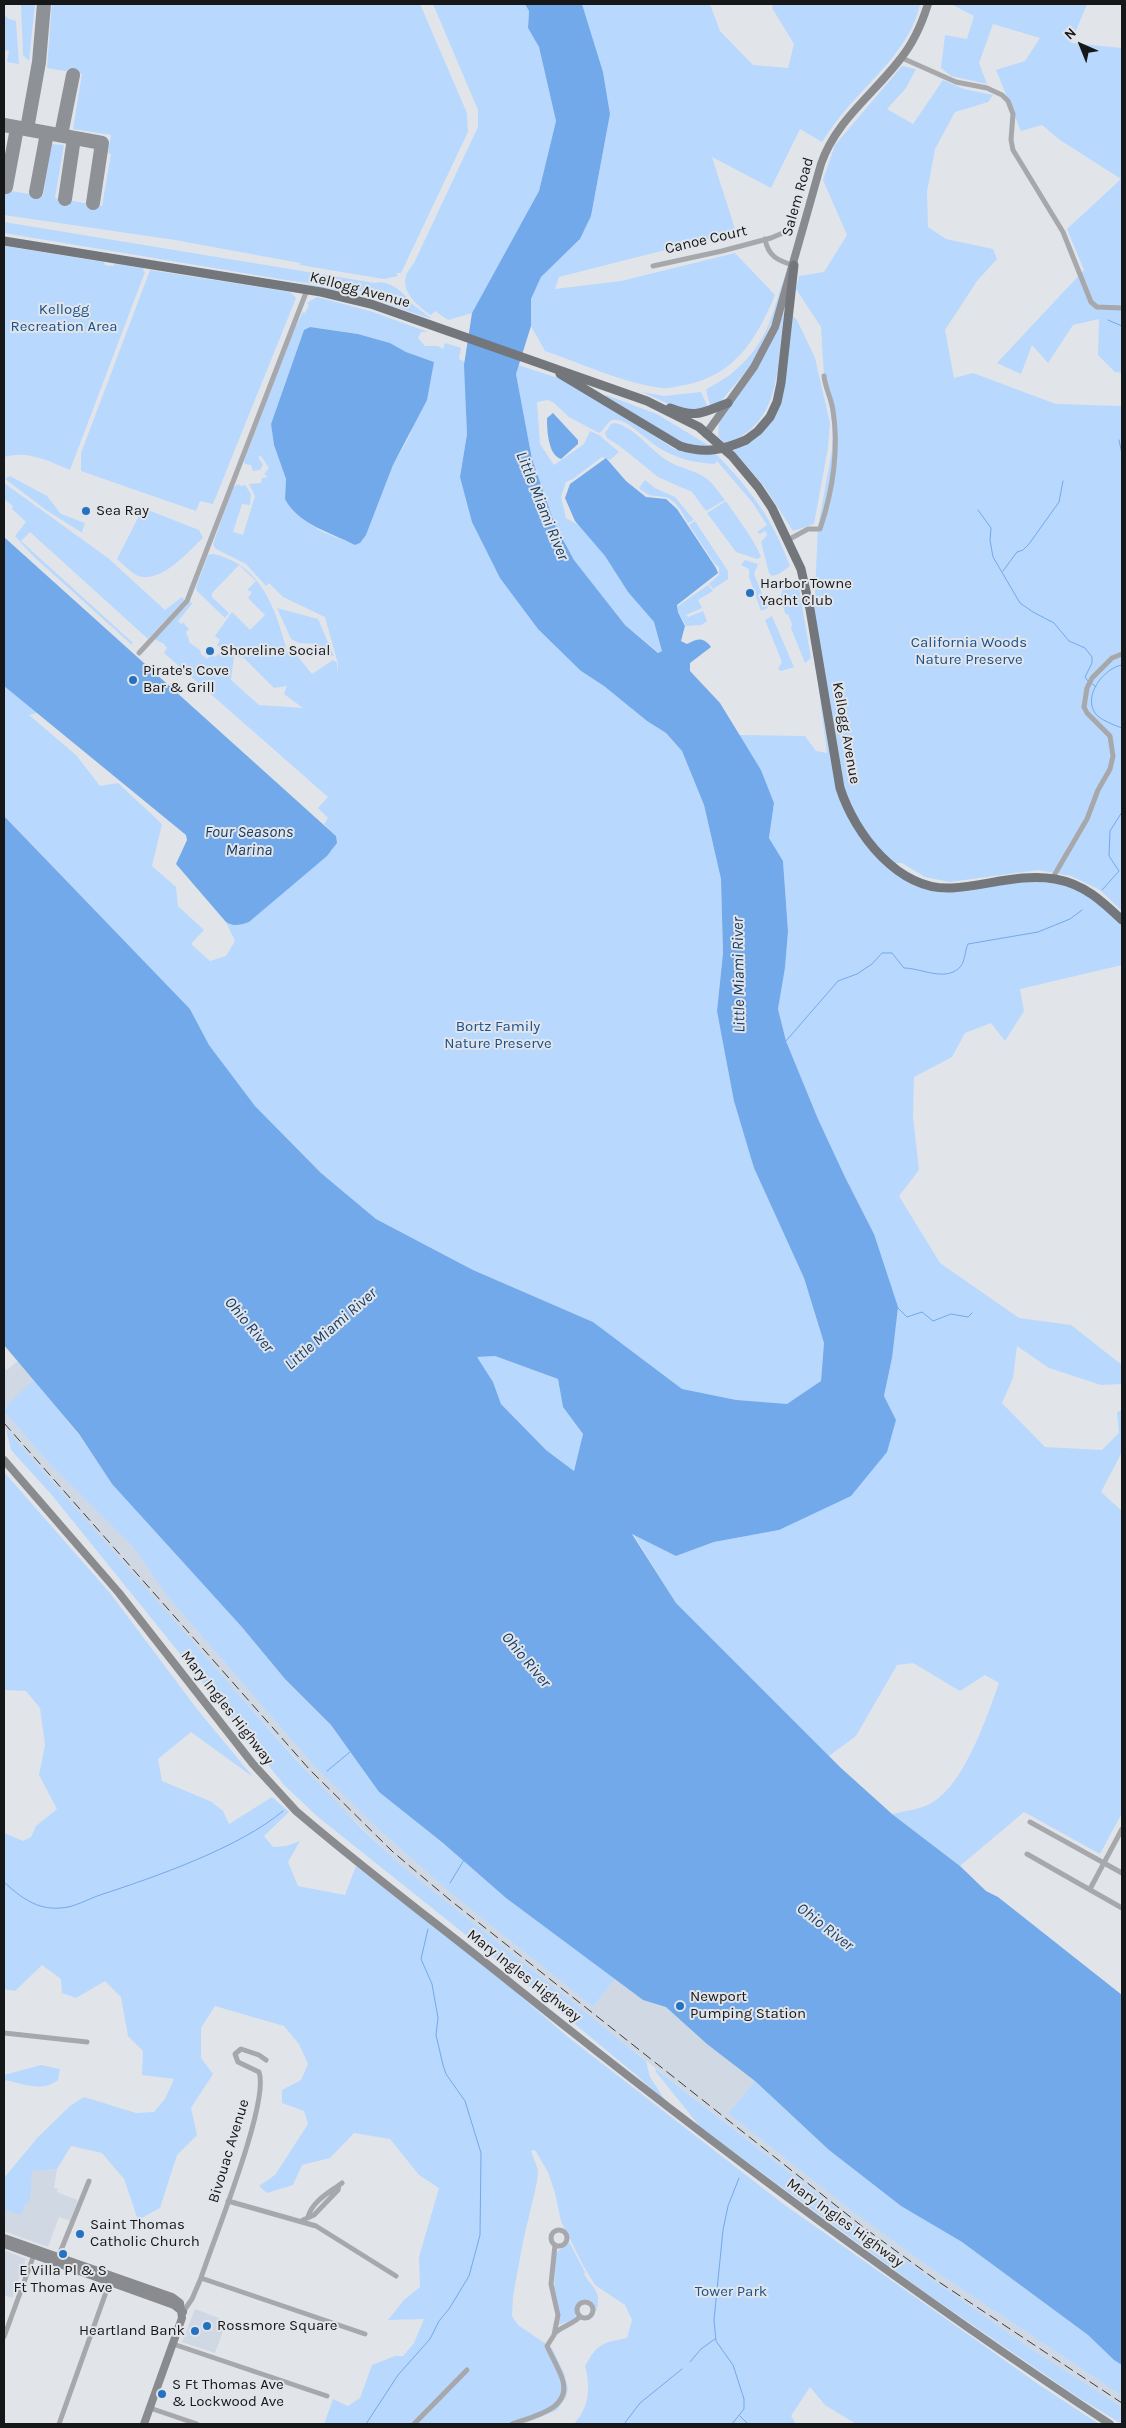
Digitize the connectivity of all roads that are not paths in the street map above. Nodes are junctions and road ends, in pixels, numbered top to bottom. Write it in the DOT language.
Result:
graph roads {
  1 [pos="928,4"];
  2 [pos="902,58"];
  3 [pos="785,232"];
  4 [pos="765,239"];
  5 [pos="4,241"];
  6 [pos="794,265"];
  7 [pos="653,266"];
  8 [pos="307,290"];
  9 [pos="1122,308"];
  10 [pos="548,365"];
  11 [pos="824,376"];
  12 [pos="646,401"];
  13 [pos="728,403"];
  14 [pos="720,413"];
  15 [pos="706,434"];
  16 [pos="720,446"];
  17 [pos="788,540"];
  18 [pos="139,653"];
  19 [pos="1122,654"];
  20 [pos="1052,879"];
  21 [pos="1122,920"];
  22 [pos="4,1460"];
  23 [pos="1030,1822"];
  24 [pos="1122,1829"];
  25 [pos="1027,1854"];
  26 [pos="1104,1864"];
  27 [pos="1122,1873"];
  28 [pos="1090,1889"];
  29 [pos="1122,1908"];
  30 [pos="4,2033"];
  31 [pos="87,2042"];
  32 [pos="266,2060"];
  33 [pos="89,2181"];
  34 [pos="340,2184"];
  35 [pos="228,2201"];
  36 [pos="305,2219"];
  37 [pos="4,2238"];
  38 [pos="4,2244"];
  39 [pos="556,2244"];
  40 [pos="35,2252"];
  41 [pos="57,2260"];
  42 [pos="396,2276"];
  43 [pos="201,2278"];
  44 [pos="110,2279"];
  45 [pos="183,2312"];
  46 [pos="580,2316"];
  47 [pos="365,2334"];
  48 [pos="554,2335"];
  49 [pos="4,2337"];
  50 [pos="173,2344"];
  51 [pos="468,2370"];
  52 [pos="327,2396"];
  53 [pos="150,2408"];
  54 [pos="59,2424"];
  55 [pos="144,2424"];
  56 [pos="197,2424"];
  57 [pos="414,2424"];
  58 [pos="512,2424"];
  59 [pos="1110,2424"];
  1 -- 2 [label="street, Salem Road"];
  2 -- 6 [label="street, Salem Road"];
  2 -- 9 [label="street"];
  3 -- 4 [label="street, Canoe Court"];
  4 -- 6 [label="street, Canoe Court"];
  4 -- 7 [label="street, Canoe Court"];
  5 -- 8 [label="main road, Kellogg Avenue"];
  6 -- 10 [label="main road, bridge"];
  6 -- 13 [label="street, Salem Road"];
  8 -- 10 [label="main road, Kellogg Avenue"];
  8 -- 18 [label="street"];
  10 -- 12 [label="main road, Kellogg Avenue"];
  11 -- 17 [label="street"];
  12 -- 13 [label="main road"];
  12 -- 15 [label="main road, Kellogg Avenue"];
  13 -- 14 [label="street, Salem Road"];
  14 -- 15 [label="street, Salem Road"];
  14 -- 16 [label="street"];
  15 -- 16 [label="main road, Kellogg Avenue"];
  16 -- 17 [label="main road, Kellogg Avenue"];
  17 -- 20 [label="main road, Kellogg Avenue"];
  19 -- 20 [label="street"];
  20 -- 21 [label="main road, Kellogg Avenue"];
  22 -- 59 [label="street, Mary Ingles Highway"];
  23 -- 26 [label="street"];
  24 -- 26 [label="street"];
  25 -- 28 [label="street"];
  26 -- 27 [label="street"];
  26 -- 28 [label="street"];
  28 -- 29 [label="street"];
  30 -- 31 [label="street"];
  32 -- 35 [label="street, Bivouac Avenue"];
  33 -- 41 [label="street"];
  34 -- 36 [label="street"];
  35 -- 36 [label="street"];
  35 -- 43 [label="street, Bivouac Avenue"];
  36 -- 42 [label="street"];
  37 -- 40 [label="street"];
  38 -- 40 [label="street"];
  39 -- 48 [label="street"];
  40 -- 41 [label="street"];
  40 -- 49 [label="street"];
  41 -- 44 [label="street"];
  43 -- 45 [label="street, Bivouac Avenue"];
  43 -- 47 [label="street"];
  44 -- 45 [label="street"];
  44 -- 54 [label="street"];
  45 -- 50 [label="street"];
  46 -- 48 [label="street"];
  48 -- 58 [label="street"];
  50 -- 52 [label="street"];
  50 -- 53 [label="street"];
  51 -- 57 [label="street"];
  53 -- 55 [label="street"];
  53 -- 56 [label="street"];
}
